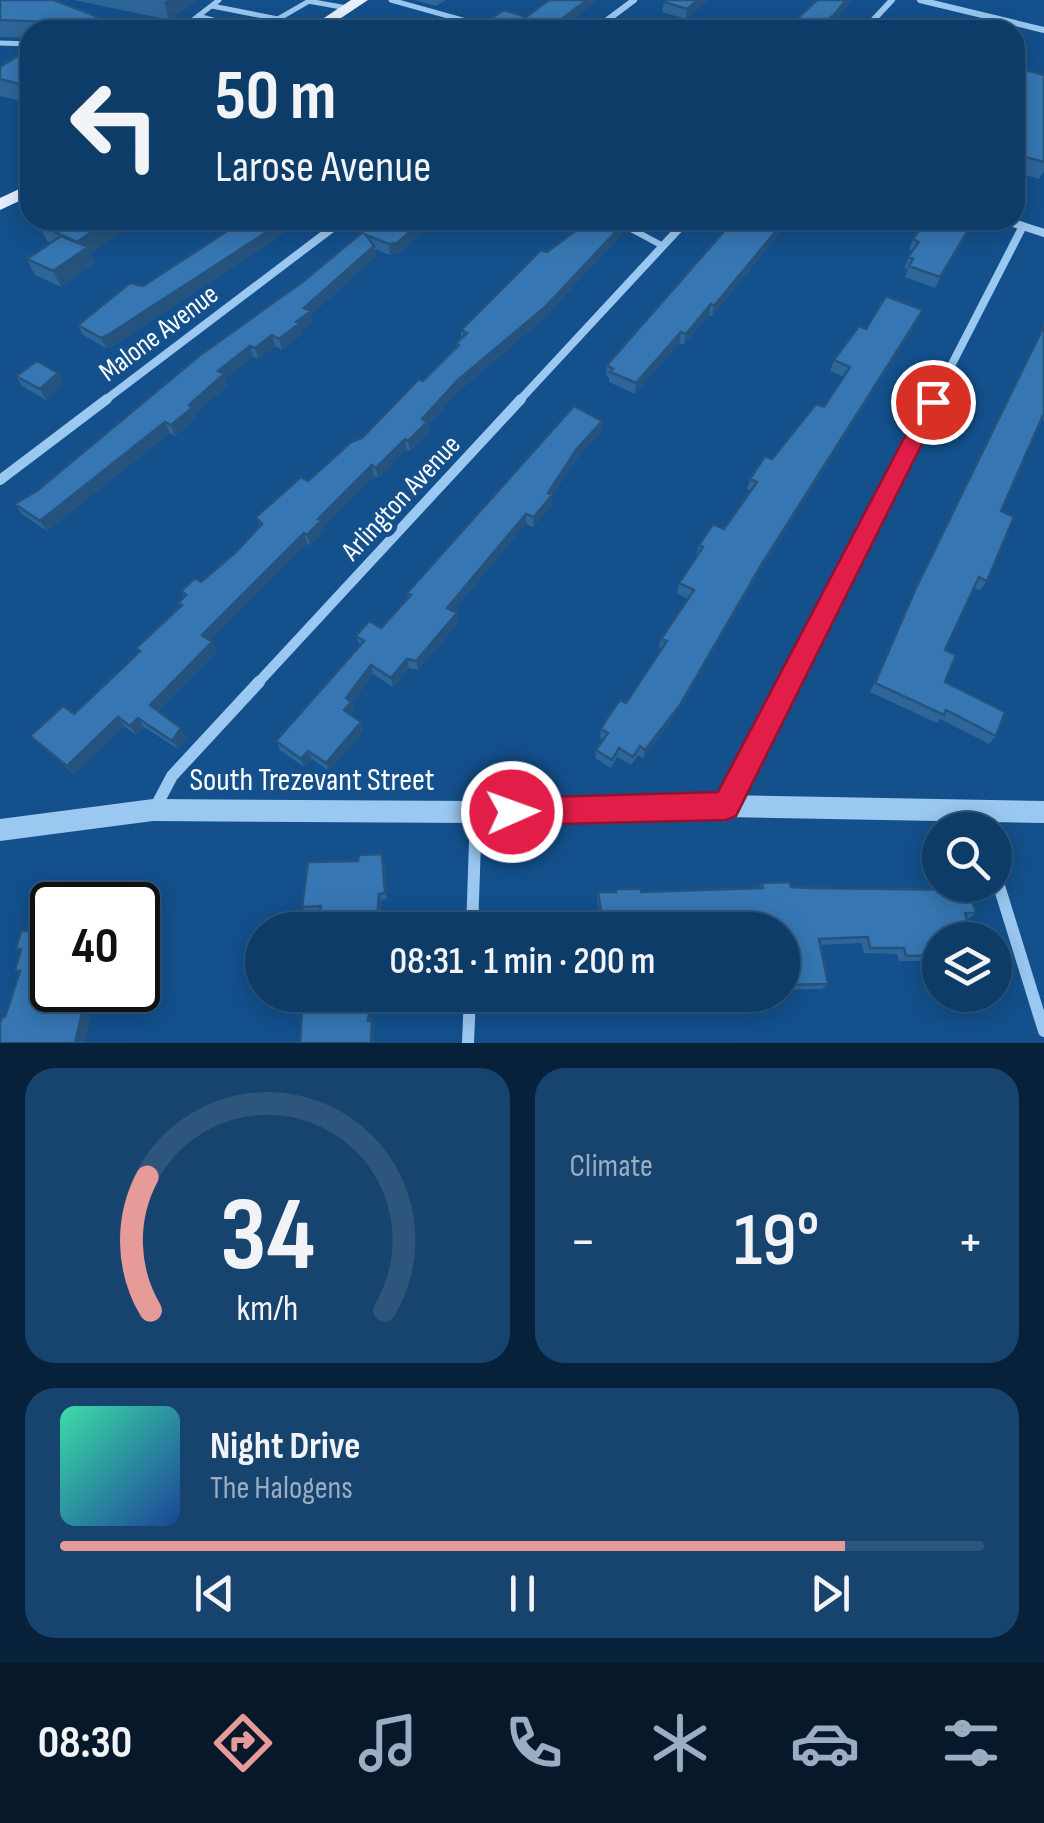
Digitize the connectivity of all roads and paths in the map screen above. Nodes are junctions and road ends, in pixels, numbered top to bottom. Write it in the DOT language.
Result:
graph roads {
  1 [pos="219,0"];
  2 [pos="306,0"];
  3 [pos="391,0"];
  4 [pos="634,0"];
  5 [pos="892,0"];
  6 [pos="920,0"];
  7 [pos="354,4"];
  8 [pos="212,6"];
  9 [pos="198,16"];
  10 [pos="193,20"];
  11 [pos="213,20"];
  12 [pos="328,20"];
  13 [pos="462,20"];
  14 [pos="607,20"];
  15 [pos="873,20"];
  16 [pos="1003,20"];
  17 [pos="330,230"];
  18 [pos="635,230"];
  19 [pos="678,230"];
  20 [pos="1021,230"];
  21 [pos="663,246"];
  22 [pos="0,480"];
  23 [pos="726,806"];
  24 [pos="154,810"];
  25 [pos="476,812"];
  26 [pos="1044,812"];
  27 [pos="1012,816"];
  28 [pos="922,818"];
  29 [pos="0,830"];
  30 [pos="1004,902"];
  31 [pos="473,912"];
  32 [pos="469,1012"];
  33 [pos="1044,1031"];
  34 [pos="468,1043"];
  1 -- 8 [label="lane"];
  2 -- 7 [label="lane"];
  2 -- 8 [label="lane"];
  3 -- 13 [label="lane"];
  4 -- 14 [label="street"];
  5 -- 15 [label="street"];
  6 -- 16 [label="street"];
  7 -- 12 [label="main road"];
  8 -- 9 [label="lane"];
  9 -- 10 [label="lane"];
  9 -- 11 [label="lane"];
  17 -- 22 [label="street, Malone Avenue"];
  18 -- 21 [label="lane"];
  19 -- 21 [label="street, Arlington Avenue"];
  20 -- 23 [label="street"];
  21 -- 24 [label="street, Arlington Avenue"];
  23 -- 25 [label="street, South Trezevant Street"];
  23 -- 28 [label="street, South Trezevant Street"];
  24 -- 25 [label="street, South Trezevant Street"];
  24 -- 29 [label="street, South Trezevant Street"];
  25 -- 31 [label="street"];
  26 -- 27 [label="street, South Trezevant Street"];
  30 -- 33 [label="street"];
  32 -- 34 [label="street"];
}
